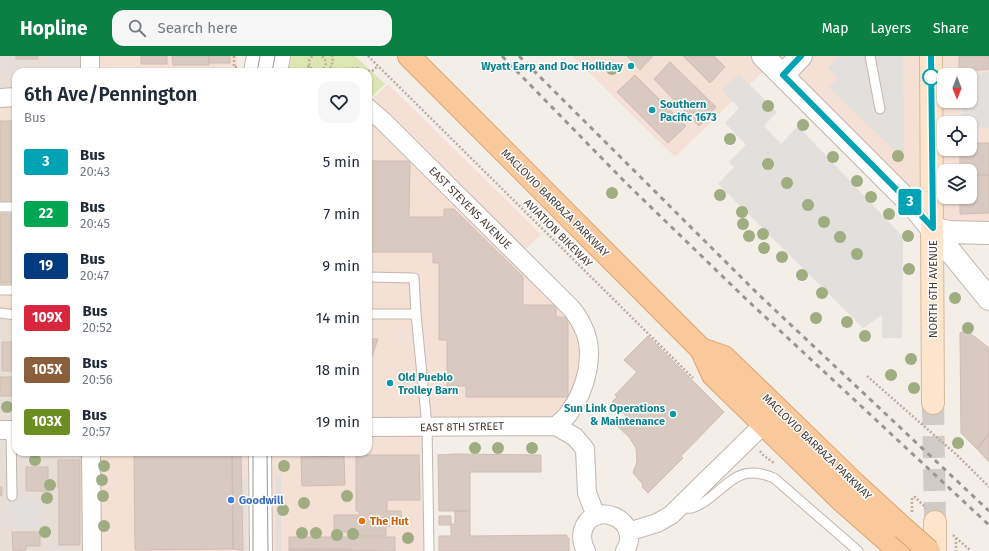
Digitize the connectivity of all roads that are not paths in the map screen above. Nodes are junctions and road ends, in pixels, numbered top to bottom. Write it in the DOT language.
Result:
graph roads {
  1 [pos="90,56"];
  2 [pos="258,56"];
  3 [pos="279,56"];
  4 [pos="409,56"];
  5 [pos="763,56"];
  6 [pos="801,56"];
  7 [pos="870,56"];
  8 [pos="931,56"];
  9 [pos="90,68"];
  10 [pos="249,68"];
  11 [pos="277,68"];
  12 [pos="783,75"];
  13 [pos="12,97"];
  14 [pos="0,98"];
  15 [pos="880,109"];
  16 [pos="372,111"];
  17 [pos="0,207"];
  18 [pos="12,207"];
  19 [pos="933,228"];
  20 [pos="989,233"];
  21 [pos="372,277"];
  22 [pos="0,290"];
  23 [pos="12,290"];
  24 [pos="989,299"];
  25 [pos="0,313"];
  26 [pos="12,314"];
  27 [pos="372,314"];
  28 [pos="416,314"];
  29 [pos="701,349"];
  30 [pos="934,403"];
  31 [pos="763,425"];
  32 [pos="556,426"];
  33 [pos="428,427"];
  34 [pos="372,428"];
  35 [pos="9,430"];
  36 [pos="92,456"];
  37 [pos="260,456"];
  38 [pos="12,496"];
  39 [pos="679,507"];
  40 [pos="596,516"];
  41 [pos="935,522"];
  42 [pos="628,532"];
  43 [pos="854,550"];
  44 [pos="92,551"];
  45 [pos="261,551"];
  46 [pos="429,551"];
  47 [pos="586,551"];
  48 [pos="625,551"];
  49 [pos="899,551"];
  50 [pos="929,551"];
  51 [pos="935,551"];
  1 -- 9 [label="street"];
  2 -- 10 [label="street"];
  3 -- 11 [label="street"];
  4 -- 29 [label="main road, MACLOVIO BARRAZA PARKWAY"];
  5 -- 12 [label="street"];
  6 -- 12 [label="street"];
  7 -- 15 [label="lane"];
  8 -- 19 [label="main road, NORTH 6TH AVENUE"];
  12 -- 19 [label="street"];
  13 -- 14 [label="street"];
  16 -- 32 [label="street, EAST STEVENS AVENUE"];
  17 -- 18 [label="lane"];
  19 -- 20 [label="street"];
  19 -- 24 [label="street"];
  19 -- 30 [label="main road, NORTH 6TH AVENUE"];
  21 -- 28 [label="lane"];
  22 -- 23 [label="lane"];
  25 -- 26 [label="lane"];
  27 -- 28 [label="lane"];
  28 -- 33 [label="lane"];
  29 -- 31 [label="main road, MACLOVIO BARRAZA PARKWAY"];
  29 -- 50 [label="main road, MACLOVIO BARRAZA PARKWAY, bridge"];
  31 -- 39 [label="street"];
  31 -- 49 [label="main road, MACLOVIO BARRAZA PARKWAY"];
  32 -- 33 [label="street, EAST 8TH STREET"];
  32 -- 40 [label="street"];
  33 -- 34 [label="street, EAST 8TH STREET"];
  33 -- 46 [label="lane"];
  35 -- 38 [label="lane"];
  36 -- 44 [label="street"];
  37 -- 45 [label="street"];
  39 -- 42 [label="street"];
  39 -- 43 [label="lane"];
  40 -- 42 [label="street"];
  40 -- 47 [label="street"];
  41 -- 51 [label="main road"];
  42 -- 48 [label="street"];
}
